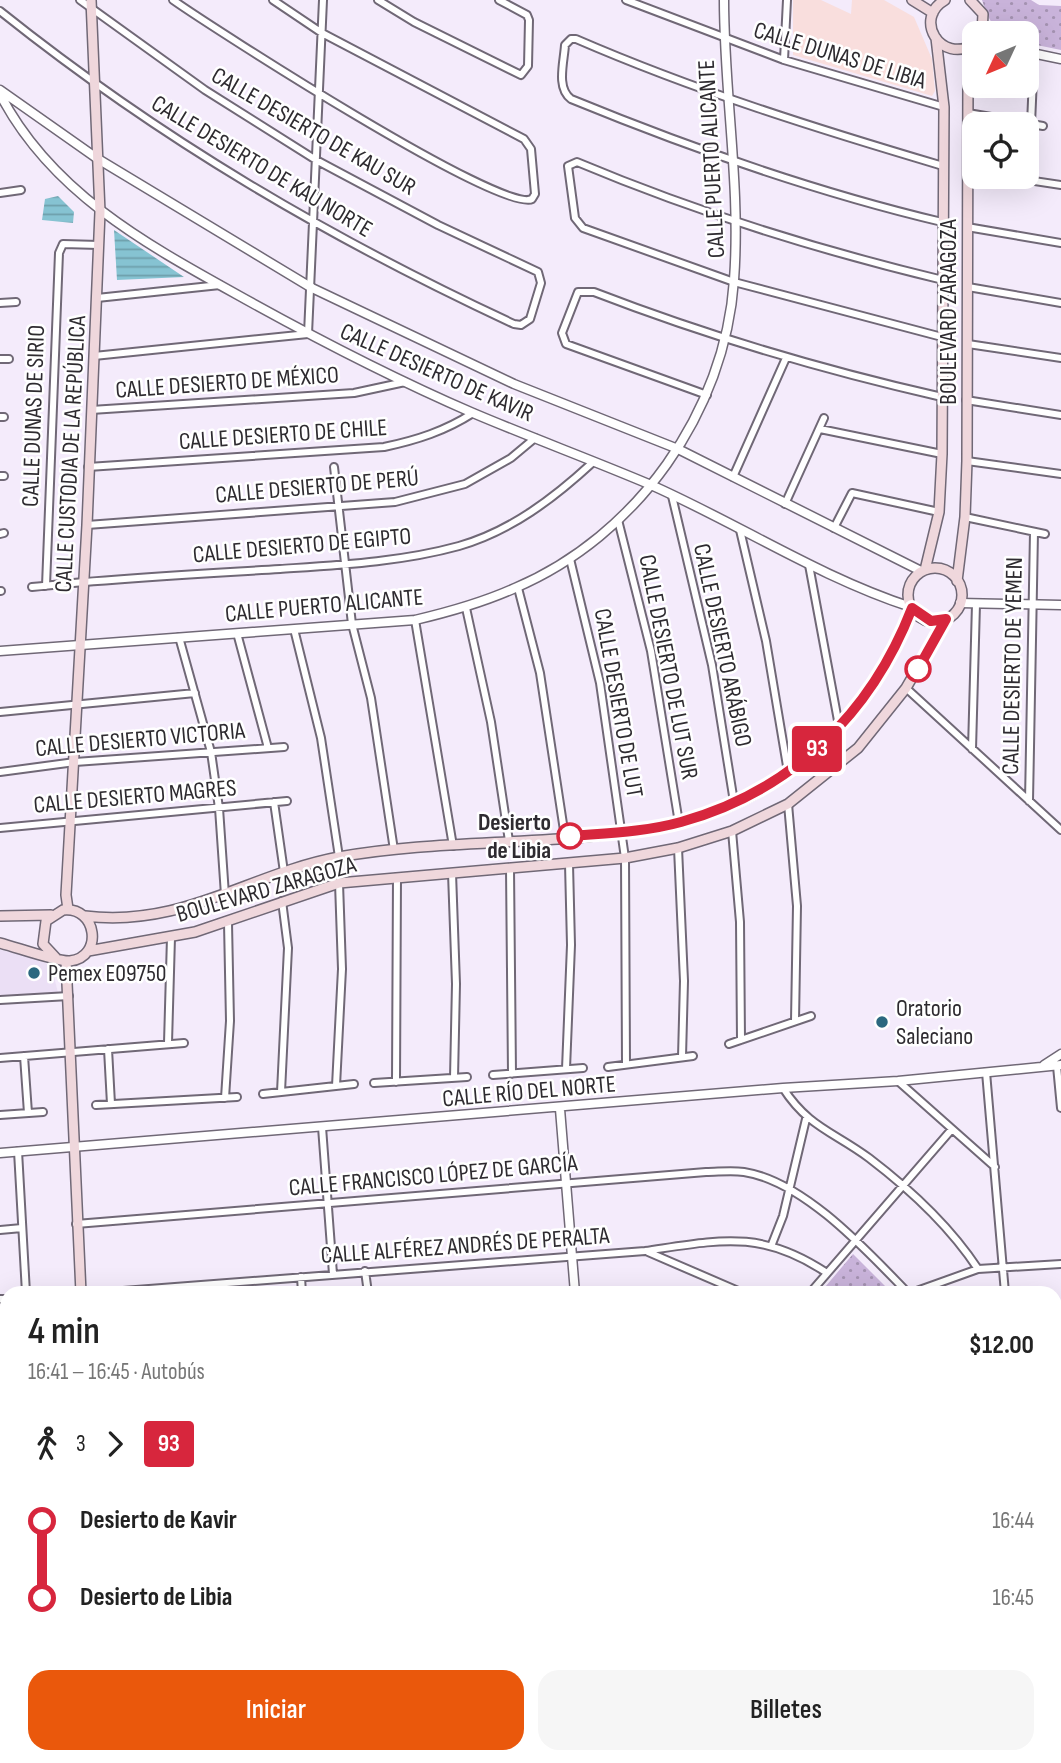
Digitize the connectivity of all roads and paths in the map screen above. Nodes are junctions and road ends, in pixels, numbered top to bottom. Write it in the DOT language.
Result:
graph roads {
  1 [pos="80,0"];
  2 [pos="173,0"];
  3 [pos="273,0"];
  4 [pos="323,0"];
  5 [pos="378,0"];
  6 [pos="499,0"];
  7 [pos="626,0"];
  8 [pos="724,0"];
  9 [pos="786,0"];
  10 [pos="912,0"];
  11 [pos="943,1"];
  12 [pos="974,2"];
  13 [pos="91,4"];
  14 [pos="0,11"];
  15 [pos="933,13"];
  16 [pos="983,21"];
  17 [pos="322,33"];
  18 [pos="936,38"];
  19 [pos="724,39"];
  20 [pos="962,48"];
  21 [pos="1040,55"];
  22 [pos="1061,59"];
  23 [pos="784,60"];
  24 [pos="92,83"];
  25 [pos="0,92"];
  26 [pos="319,95"];
  27 [pos="729,100"];
  28 [pos="944,107"];
  29 [pos="1039,125"];
  30 [pos="1043,126"];
  31 [pos="98,159"];
  32 [pos="316,160"];
  33 [pos="735,164"];
  34 [pos="943,166"];
  35 [pos="1039,182"];
  36 [pos="1061,185"];
  37 [pos="970,189"];
  38 [pos="21,190"];
  39 [pos="0,192"];
  40 [pos="100,212"];
  41 [pos="942,222"];
  42 [pos="736,224"];
  43 [pos="314,225"];
  44 [pos="967,227"];
  45 [pos="1061,243"];
  46 [pos="99,245"];
  47 [pos="943,280"];
  48 [pos="734,282"];
  49 [pos="220,285"];
  50 [pos="968,287"];
  51 [pos="312,288"];
  52 [pos="97,299"];
  53 [pos="16,302"];
  54 [pos="0,303"];
  55 [pos="1061,303"];
  56 [pos="521,325"];
  57 [pos="308,334"];
  58 [pos="942,337"];
  59 [pos="725,340"];
  60 [pos="968,344"];
  61 [pos="94,356"];
  62 [pos="786,358"];
  63 [pos="1061,358"];
  64 [pos="0,359"];
  65 [pos="9,359"];
  66 [pos="405,382"];
  67 [pos="707,395"];
  68 [pos="942,397"];
  69 [pos="966,400"];
  70 [pos="91,410"];
  71 [pos="473,413"];
  72 [pos="1061,415"];
  73 [pos="824,418"];
  74 [pos="820,429"];
  75 [pos="535,438"];
  76 [pos="678,449"];
  77 [pos="942,454"];
  78 [pos="967,461"];
  79 [pos="592,463"];
  80 [pos="88,467"];
  81 [pos="334,467"];
  82 [pos="1061,474"];
  83 [pos="733,477"];
  84 [pos="652,486"];
  85 [pos="672,496"];
  86 [pos="785,504"];
  87 [pos="336,507"];
  88 [pos="939,512"];
  89 [pos="965,517"];
  90 [pos="618,520"];
  91 [pos="87,525"];
  92 [pos="834,528"];
  93 [pos="740,530"];
  94 [pos="1034,532"];
  95 [pos="1045,534"];
  96 [pos="570,559"];
  97 [pos="344,564"];
  98 [pos="809,565"];
  99 [pos="923,570"];
  100 [pos="957,580"];
  101 [pos="84,582"];
  102 [pos="46,586"];
  103 [pos="32,587"];
  104 [pos="518,587"];
  105 [pos="960,603"];
  106 [pos="976,604"];
  107 [pos="1032,605"];
  108 [pos="1061,605"];
  109 [pos="466,608"];
  110 [pos="911,608"];
  111 [pos="946,619"];
  112 [pos="415,620"];
  113 [pos="352,624"];
  114 [pos="294,629"];
  115 [pos="237,633"];
  116 [pos="179,637"];
  117 [pos="79,645"];
  118 [pos="0,651"];
  119 [pos="906,688"];
  120 [pos="195,693"];
  121 [pos="77,705"];
  122 [pos="0,712"];
  123 [pos="839,728"];
  124 [pos="284,747"];
  125 [pos="268,748"];
  126 [pos="972,749"];
  127 [pos="211,752"];
  128 [pos="75,762"];
  129 [pos="0,772"];
  130 [pos="788,772"];
  131 [pos="287,801"];
  132 [pos="1029,801"];
  133 [pos="274,802"];
  134 [pos="734,802"];
  135 [pos="788,804"];
  136 [pos="219,808"];
  137 [pos="72,821"];
  138 [pos="679,823"];
  139 [pos="0,828"];
  140 [pos="1061,830"];
  141 [pos="732,831"];
  142 [pos="622,832"];
  143 [pos="565,837"];
  144 [pos="509,841"];
  145 [pos="453,846"];
  146 [pos="678,848"];
  147 [pos="394,850"];
  148 [pos="339,857"];
  149 [pos="625,858"];
  150 [pos="569,864"];
  151 [pos="510,869"];
  152 [pos="284,872"];
  153 [pos="453,873"];
  154 [pos="397,877"];
  155 [pos="339,883"];
  156 [pos="225,895"];
  157 [pos="282,901"];
  158 [pos="68,909"];
  159 [pos="51,915"];
  160 [pos="0,916"];
  161 [pos="85,916"];
  162 [pos="228,923"];
  163 [pos="171,937"];
  164 [pos="0,943"];
  165 [pos="88,951"];
  166 [pos="61,959"];
  167 [pos="69,996"];
  168 [pos="0,1000"];
  169 [pos="811,1016"];
  170 [pos="795,1021"];
  171 [pos="741,1040"];
  172 [pos="169,1043"];
  173 [pos="184,1043"];
  174 [pos="729,1044"];
  175 [pos="108,1049"];
  176 [pos="69,1052"];
  177 [pos="1061,1054"];
  178 [pos="23,1056"];
  179 [pos="693,1056"];
  180 [pos="682,1057"];
  181 [pos="0,1058"];
  182 [pos="626,1064"];
  183 [pos="1059,1066"];
  184 [pos="608,1067"];
  185 [pos="1042,1067"];
  186 [pos="583,1068"];
  187 [pos="566,1069"];
  188 [pos="986,1072"];
  189 [pos="512,1074"];
  190 [pos="493,1075"];
  191 [pos="467,1077"];
  192 [pos="454,1078"];
  193 [pos="396,1082"];
  194 [pos="898,1082"];
  195 [pos="374,1083"];
  196 [pos="354,1084"];
  197 [pos="336,1086"];
  198 [pos="783,1088"];
  199 [pos="281,1092"];
  200 [pos="263,1094"];
  201 [pos="237,1097"];
  202 [pos="225,1098"];
  203 [pos="111,1104"];
  204 [pos="96,1105"];
  205 [pos="1061,1108"];
  206 [pos="560,1109"];
  207 [pos="43,1112"];
  208 [pos="28,1113"];
  209 [pos="0,1115"];
  210 [pos="806,1119"];
  211 [pos="322,1127"];
  212 [pos="952,1129"];
  213 [pos="72,1147"];
  214 [pos="18,1152"];
  215 [pos="0,1153"];
  216 [pos="995,1167"];
  217 [pos="566,1184"];
  218 [pos="904,1185"];
  219 [pos="789,1191"];
  220 [pos="327,1203"];
  221 [pos="76,1224"];
  222 [pos="22,1228"];
  223 [pos="0,1230"];
  224 [pos="856,1239"];
  225 [pos="772,1244"];
  226 [pos="645,1251"];
  227 [pos="572,1254"];
  228 [pos="1061,1264"];
  229 [pos="978,1269"];
  230 [pos="1003,1269"];
  231 [pos="365,1271"];
  232 [pos="827,1273"];
  233 [pos="333,1274"];
  234 [pos="301,1277"];
  235 [pos="26,1286"];
  236 [pos="80,1286"];
  237 [pos="186,1286"];
  238 [pos="302,1286"];
  239 [pos="367,1286"];
  240 [pos="574,1286"];
  241 [pos="727,1286"];
  242 [pos="816,1286"];
  243 [pos="903,1286"];
  244 [pos="930,1286"];
  245 [pos="1004,1286"];
  1 -- 13 [label="street, CALLE DESIERTO DE KAU SUR"];
  2 -- 26 [label="street"];
  3 -- 17 [label="street"];
  4 -- 17 [label="street"];
  5 -- 6 [label="street"];
  7 -- 19 [label="street, CALLE DUNAS DE LIBIA"];
  8 -- 19 [label="street, CALLE PUERTO ALICANTE"];
  9 -- 23 [label="street"];
  10 -- 15 [label="main road"];
  11 -- 15 [label="main road"];
  12 -- 16 [label="main road"];
  13 -- 24 [label="main road, CALLE CUSTODIA DE LA REPÚBLICA"];
  13 -- 32 [label="street, CALLE DESIERTO DE KAU SUR"];
  14 -- 24 [label="street, CALLE DESIERTO DE KAU NORTE"];
  15 -- 18 [label="main road, BOULEVARD ZARAGOZA"];
  17 -- 26 [label="street"];
  17 -- 26 [label="street"];
  18 -- 20 [label="main road"];
  18 -- 28 [label="main road, BOULEVARD ZARAGOZA"];
  19 -- 23 [label="street, CALLE DUNAS DE LIBIA"];
  19 -- 27 [label="street, CALLE PUERTO ALICANTE"];
  21 -- 22 [label="street"];
  23 -- 28 [label="street, CALLE DUNAS DE LIBIA"];
  24 -- 31 [label="main road, CALLE CUSTODIA DE LA REPÚBLICA"];
  24 -- 43 [label="street, CALLE DESIERTO DE KAU NORTE"];
  25 -- 31 [label="street, CALLE DESIERTO DE KAVIR"];
  25 -- 40 [label="street, CALLE DESIERTO DE KAVIR"];
  26 -- 32 [label="street"];
  27 -- 33 [label="street, CALLE PUERTO ALICANTE"];
  27 -- 33 [label="street"];
  27 -- 34 [label="street"];
  28 -- 34 [label="main road, BOULEVARD ZARAGOZA"];
  29 -- 30 [label="street"];
  31 -- 40 [label="main road, CALLE CUSTODIA DE LA REPÚBLICA"];
  31 -- 51 [label="street, CALLE DESIERTO DE KAVIR"];
  32 -- 43 [label="street"];
  32 -- 56 [label="street, CALLE DESIERTO DE KAU SUR"];
  33 -- 41 [label="street"];
  33 -- 42 [label="street, CALLE PUERTO ALICANTE"];
  34 -- 41 [label="main road, BOULEVARD ZARAGOZA"];
  35 -- 36 [label="street"];
  37 -- 44 [label="main road, BOULEVARD ZARAGOZA"];
  38 -- 39 [label="street"];
  40 -- 46 [label="main road, CALLE CUSTODIA DE LA REPÚBLICA"];
  40 -- 49 [label="street, CALLE DESIERTO DE KAVIR"];
  41 -- 47 [label="main road, BOULEVARD ZARAGOZA"];
  42 -- 47 [label="street"];
  42 -- 48 [label="street, CALLE PUERTO ALICANTE"];
  42 -- 48 [label="street"];
  43 -- 51 [label="street"];
  43 -- 56 [label="street, CALLE DESIERTO DE KAU NORTE"];
  44 -- 45 [label="street"];
  44 -- 50 [label="main road, BOULEVARD ZARAGOZA"];
  46 -- 52 [label="main road, CALLE CUSTODIA DE LA REPÚBLICA"];
  46 -- 102 [label="street, CALLE DUNAS DE SIRIO"];
  47 -- 58 [label="main road, BOULEVARD ZARAGOZA"];
  48 -- 58 [label="street"];
  48 -- 59 [label="street, CALLE PUERTO ALICANTE"];
  49 -- 52 [label="street"];
  49 -- 57 [label="street, CALLE DESIERTO DE KAVIR"];
  50 -- 55 [label="street"];
  50 -- 60 [label="main road, BOULEVARD ZARAGOZA"];
  51 -- 57 [label="street"];
  51 -- 76 [label="street, CALLE DESIERTO DE KAVIR"];
  52 -- 61 [label="main road, CALLE CUSTODIA DE LA REPÚBLICA"];
  53 -- 54 [label="street"];
  57 -- 61 [label="street"];
  57 -- 66 [label="street, CALLE DESIERTO DE KAVIR"];
  58 -- 68 [label="main road, BOULEVARD ZARAGOZA"];
  59 -- 62 [label="street"];
  59 -- 67 [label="street, CALLE PUERTO ALICANTE"];
  59 -- 67 [label="street"];
  60 -- 63 [label="street"];
  60 -- 69 [label="main road, BOULEVARD ZARAGOZA"];
  61 -- 70 [label="main road, CALLE CUSTODIA DE LA REPÚBLICA"];
  62 -- 68 [label="street"];
  62 -- 83 [label="street"];
  64 -- 65 [label="street"];
  66 -- 70 [label="street, CALLE DESIERTO DE MÉXICO"];
  66 -- 71 [label="street, CALLE DESIERTO DE KAVIR"];
  67 -- 76 [label="street, CALLE PUERTO ALICANTE"];
  68 -- 77 [label="main road, BOULEVARD ZARAGOZA"];
  69 -- 72 [label="street"];
  69 -- 78 [label="main road, BOULEVARD ZARAGOZA"];
  70 -- 80 [label="main road, CALLE CUSTODIA DE LA REPÚBLICA"];
  71 -- 75 [label="street, CALLE DESIERTO DE KAVIR"];
  71 -- 80 [label="street, CALLE DESIERTO DE CHILE"];
  73 -- 74 [label="street"];
  74 -- 77 [label="street"];
  74 -- 86 [label="street"];
  75 -- 79 [label="street, CALLE DESIERTO DE KAVIR"];
  75 -- 87 [label="street, CALLE DESIERTO DE PERÚ"];
  76 -- 83 [label="street, CALLE DESIERTO DE KAVIR"];
  76 -- 84 [label="street, CALLE PUERTO ALICANTE"];
  77 -- 88 [label="main road, BOULEVARD ZARAGOZA"];
  78 -- 82 [label="street"];
  78 -- 89 [label="main road, BOULEVARD ZARAGOZA"];
  79 -- 84 [label="street, CALLE DESIERTO DE KAVIR"];
  79 -- 97 [label="street, CALLE DESIERTO DE EGIPTO"];
  80 -- 91 [label="main road, CALLE CUSTODIA DE LA REPÚBLICA"];
  81 -- 87 [label="street"];
  83 -- 86 [label="street, CALLE DESIERTO DE KAVIR"];
  84 -- 85 [label="street, CALLE DESIERTO DE KAVIR"];
  84 -- 90 [label="street, CALLE PUERTO ALICANTE"];
  85 -- 93 [label="street, CALLE DESIERTO DE KAVIR"];
  85 -- 134 [label="street, CALLE DESIERTO ARÁBIGO"];
  86 -- 92 [label="street, CALLE DESIERTO DE KAVIR"];
  87 -- 91 [label="street, CALLE DESIERTO DE PERÚ"];
  87 -- 97 [label="street"];
  88 -- 92 [label="street"];
  88 -- 99 [label="main road, BOULEVARD ZARAGOZA"];
  89 -- 94 [label="street, CALLE DESIERTO DE YEMEN"];
  89 -- 100 [label="main road, BOULEVARD ZARAGOZA"];
  90 -- 96 [label="street, CALLE PUERTO ALICANTE"];
  90 -- 138 [label="street, CALLE DESIERTO DE LUT SUR"];
  91 -- 101 [label="main road, CALLE CUSTODIA DE LA REPÚBLICA"];
  92 -- 99 [label="street, CALLE DESIERTO DE KAVIR"];
  93 -- 98 [label="street, CALLE DESIERTO DE KAVIR"];
  93 -- 130 [label="street"];
  94 -- 95 [label="street, CALLE DESIERTO DE YEMEN"];
  94 -- 107 [label="street, CALLE DESIERTO DE YEMEN"];
  96 -- 104 [label="street, CALLE PUERTO ALICANTE"];
  96 -- 142 [label="street, CALLE DESIERTO DE LUT"];
  97 -- 101 [label="street, CALLE DESIERTO DE EGIPTO"];
  97 -- 113 [label="street"];
  98 -- 110 [label="street, CALLE DESIERTO DE KAVIR"];
  98 -- 123 [label="street"];
  99 -- 100 [label="main road"];
  99 -- 110 [label="main road"];
  100 -- 105 [label="main road"];
  101 -- 102 [label="street, CALLE DESIERTO DE EGIPTO"];
  101 -- 117 [label="main road, CALLE CUSTODIA DE LA REPÚBLICA"];
  102 -- 103 [label="street, CALLE DESIERTO DE EGIPTO"];
  104 -- 109 [label="street, CALLE PUERTO ALICANTE"];
  104 -- 143 [label="street"];
  105 -- 106 [label="street"];
  105 -- 111 [label="main road"];
  106 -- 107 [label="street"];
  106 -- 126 [label="street"];
  107 -- 108 [label="street"];
  107 -- 132 [label="street, CALLE DESIERTO DE YEMEN"];
  109 -- 112 [label="street, CALLE PUERTO ALICANTE"];
  109 -- 144 [label="street"];
  110 -- 111 [label="main road"];
  110 -- 123 [label="main road, BOULEVARD ZARAGOZA"];
  111 -- 119 [label="main road, BOULEVARD ZARAGOZA"];
  112 -- 113 [label="street, CALLE PUERTO ALICANTE"];
  112 -- 145 [label="street"];
  113 -- 114 [label="street, CALLE PUERTO ALICANTE"];
  113 -- 147 [label="street"];
  114 -- 115 [label="street, CALLE PUERTO ALICANTE"];
  114 -- 148 [label="street"];
  115 -- 116 [label="street, CALLE PUERTO ALICANTE"];
  115 -- 125 [label="street"];
  116 -- 117 [label="street, CALLE PUERTO ALICANTE"];
  116 -- 120 [label="street"];
  117 -- 118 [label="street, CALLE PUERTO ALICANTE"];
  117 -- 121 [label="main road, CALLE CUSTODIA DE LA REPÚBLICA"];
  119 -- 126 [label="street"];
  119 -- 135 [label="main road, BOULEVARD ZARAGOZA"];
  120 -- 121 [label="street"];
  120 -- 127 [label="street"];
  121 -- 122 [label="street"];
  121 -- 128 [label="main road, CALLE CUSTODIA DE LA REPÚBLICA"];
  123 -- 130 [label="main road, BOULEVARD ZARAGOZA"];
  124 -- 125 [label="street, CALLE DESIERTO VICTORIA"];
  125 -- 127 [label="street, CALLE DESIERTO VICTORIA"];
  126 -- 132 [label="street"];
  127 -- 128 [label="street, CALLE DESIERTO VICTORIA"];
  127 -- 136 [label="street"];
  128 -- 129 [label="street, CALLE DESIERTO VICTORIA"];
  128 -- 137 [label="main road, CALLE CUSTODIA DE LA REPÚBLICA"];
  130 -- 134 [label="main road, BOULEVARD ZARAGOZA"];
  131 -- 133 [label="street, CALLE DESIERTO MAGRES"];
  132 -- 140 [label="street"];
  133 -- 136 [label="street, CALLE DESIERTO MAGRES"];
  133 -- 152 [label="street"];
  134 -- 138 [label="main road, BOULEVARD ZARAGOZA"];
  135 -- 141 [label="main road, BOULEVARD ZARAGOZA"];
  135 -- 170 [label="street"];
  136 -- 137 [label="street, CALLE DESIERTO MAGRES"];
  136 -- 156 [label="street"];
  137 -- 139 [label="street, CALLE DESIERTO MAGRES"];
  137 -- 158 [label="main road, CALLE CUSTODIA DE LA REPÚBLICA"];
  138 -- 142 [label="main road, BOULEVARD ZARAGOZA"];
  141 -- 146 [label="main road, BOULEVARD ZARAGOZA"];
  141 -- 171 [label="street"];
  142 -- 143 [label="main road, BOULEVARD ZARAGOZA"];
  142 -- 149 [label="street, CALLE DESIERTO DE LUT"];
  143 -- 144 [label="main road, BOULEVARD ZARAGOZA"];
  144 -- 145 [label="main road, BOULEVARD ZARAGOZA"];
  145 -- 147 [label="main road, BOULEVARD ZARAGOZA"];
  146 -- 149 [label="main road, BOULEVARD ZARAGOZA"];
  146 -- 180 [label="street"];
  147 -- 148 [label="main road, BOULEVARD ZARAGOZA"];
  148 -- 152 [label="main road, BOULEVARD ZARAGOZA"];
  149 -- 150 [label="main road, BOULEVARD ZARAGOZA"];
  149 -- 182 [label="street, CALLE DESIERTO DE LUT"];
  150 -- 151 [label="main road, BOULEVARD ZARAGOZA"];
  150 -- 187 [label="street"];
  151 -- 153 [label="main road, BOULEVARD ZARAGOZA"];
  151 -- 189 [label="street"];
  152 -- 156 [label="main road, BOULEVARD ZARAGOZA"];
  153 -- 154 [label="main road, BOULEVARD ZARAGOZA"];
  153 -- 192 [label="street"];
  154 -- 155 [label="main road, BOULEVARD ZARAGOZA"];
  154 -- 193 [label="street"];
  155 -- 157 [label="main road, BOULEVARD ZARAGOZA"];
  155 -- 197 [label="street"];
  156 -- 161 [label="main road, BOULEVARD ZARAGOZA"];
  157 -- 162 [label="main road, BOULEVARD ZARAGOZA"];
  157 -- 199 [label="street"];
  158 -- 159 [label="main road"];
  158 -- 161 [label="main road"];
  159 -- 160 [label="main road"];
  159 -- 166 [label="main road"];
  161 -- 165 [label="main road"];
  162 -- 163 [label="main road, BOULEVARD ZARAGOZA"];
  162 -- 202 [label="street"];
  163 -- 165 [label="main road, BOULEVARD ZARAGOZA"];
  163 -- 172 [label="street"];
  164 -- 166 [label="main road"];
  165 -- 166 [label="main road"];
  166 -- 167 [label="main road"];
  167 -- 168 [label="street"];
  167 -- 176 [label="main road"];
  169 -- 170 [label="street"];
  170 -- 171 [label="street"];
  171 -- 174 [label="street"];
  172 -- 173 [label="street"];
  172 -- 175 [label="street"];
  175 -- 176 [label="street"];
  175 -- 203 [label="street"];
  176 -- 178 [label="street"];
  176 -- 213 [label="main road"];
  177 -- 185 [label="street"];
  178 -- 181 [label="street"];
  178 -- 208 [label="street"];
  179 -- 180 [label="street"];
  180 -- 182 [label="street"];
  182 -- 184 [label="street"];
  183 -- 185 [label="street, CALLE RÍO DEL NORTE"];
  183 -- 205 [label="street"];
  185 -- 188 [label="street, CALLE RÍO DEL NORTE"];
  186 -- 187 [label="street"];
  187 -- 189 [label="street"];
  188 -- 194 [label="street, CALLE RÍO DEL NORTE"];
  188 -- 216 [label="street"];
  189 -- 190 [label="street"];
  191 -- 192 [label="street"];
  192 -- 193 [label="street"];
  193 -- 195 [label="street"];
  194 -- 198 [label="street, CALLE RÍO DEL NORTE"];
  194 -- 212 [label="street"];
  196 -- 197 [label="street"];
  197 -- 199 [label="street"];
  198 -- 206 [label="street, CALLE RÍO DEL NORTE"];
  198 -- 210 [label="street"];
  199 -- 200 [label="street"];
  201 -- 202 [label="street"];
  202 -- 203 [label="street"];
  203 -- 204 [label="street"];
  206 -- 211 [label="street, CALLE RÍO DEL NORTE"];
  206 -- 217 [label="street"];
  207 -- 208 [label="street"];
  208 -- 209 [label="street"];
  210 -- 218 [label="street"];
  210 -- 219 [label="street"];
  211 -- 213 [label="street, CALLE RÍO DEL NORTE"];
  211 -- 220 [label="street"];
  212 -- 216 [label="street"];
  212 -- 218 [label="street"];
  213 -- 214 [label="street, CALLE RÍO DEL NORTE"];
  213 -- 221 [label="main road"];
  214 -- 215 [label="street, CALLE RÍO DEL NORTE"];
  214 -- 222 [label="street"];
  216 -- 230 [label="street"];
  217 -- 219 [label="street, CALLE FRANCISCO LÓPEZ DE GARCÍA"];
  217 -- 220 [label="street, CALLE FRANCISCO LÓPEZ DE GARCÍA"];
  217 -- 227 [label="street"];
  218 -- 224 [label="street"];
  218 -- 229 [label="street"];
  219 -- 224 [label="street, CALLE FRANCISCO LÓPEZ DE GARCÍA"];
  219 -- 225 [label="street"];
  220 -- 221 [label="street, CALLE FRANCISCO LÓPEZ DE GARCÍA"];
  220 -- 233 [label="street"];
  221 -- 236 [label="main road"];
  222 -- 223 [label="street"];
  222 -- 235 [label="street"];
  224 -- 232 [label="street"];
  224 -- 243 [label="street, CALLE FRANCISCO LÓPEZ DE GARCÍA"];
  225 -- 226 [label="street, CALLE ALFÉREZ ANDRÉS DE PERALTA"];
  225 -- 232 [label="street, CALLE ALFÉREZ ANDRÉS DE PERALTA"];
  226 -- 227 [label="street, CALLE ALFÉREZ ANDRÉS DE PERALTA"];
  226 -- 241 [label="street"];
  227 -- 231 [label="street, CALLE ALFÉREZ ANDRÉS DE PERALTA"];
  227 -- 240 [label="street"];
  228 -- 230 [label="street"];
  229 -- 230 [label="street"];
  229 -- 244 [label="street"];
  230 -- 245 [label="street"];
  231 -- 233 [label="street, CALLE ALFÉREZ ANDRÉS DE PERALTA"];
  231 -- 239 [label="street"];
  232 -- 242 [label="street"];
  233 -- 234 [label="street, CALLE ALFÉREZ ANDRÉS DE PERALTA"];
  234 -- 237 [label="street, CALLE ALFÉREZ ANDRÉS DE PERALTA"];
  234 -- 238 [label="street"];
}
